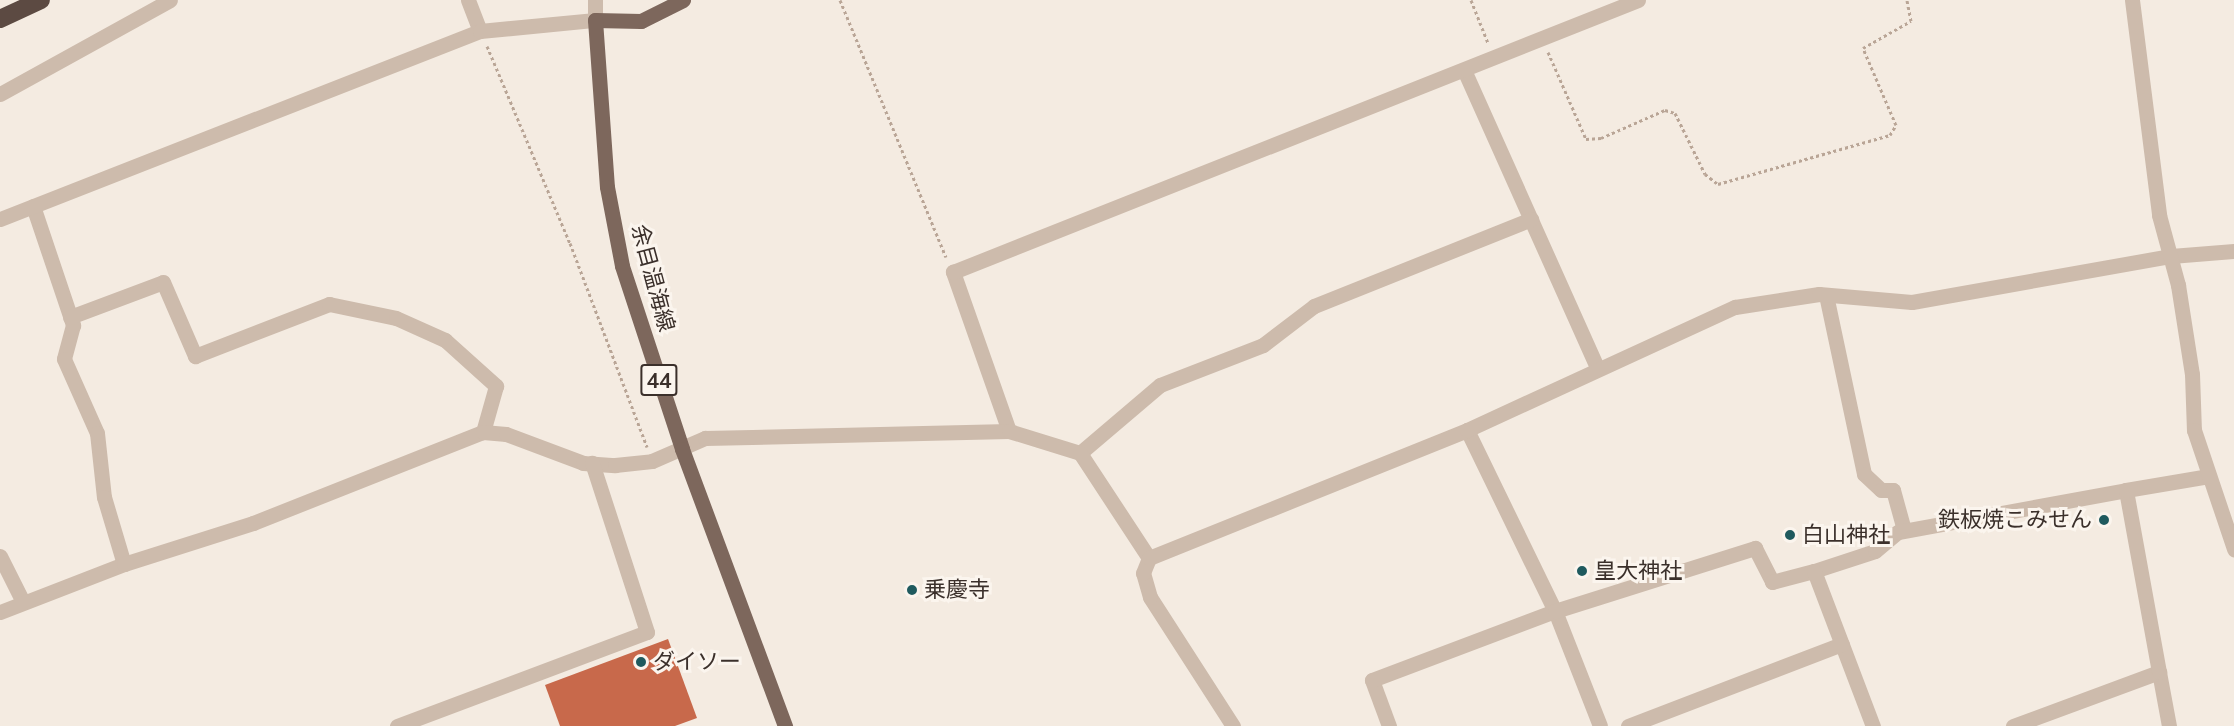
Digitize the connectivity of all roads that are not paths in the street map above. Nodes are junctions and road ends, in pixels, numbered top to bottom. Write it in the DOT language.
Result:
graph roads {
  1 [pos="41,0"];
  2 [pos="170,0"];
  3 [pos="468,0"];
  4 [pos="595,0"];
  5 [pos="682,0"];
  6 [pos="1638,0"];
  7 [pos="2132,0"];
  8 [pos="0,19"];
  9 [pos="595,20"];
  10 [pos="480,31"];
  11 [pos="1464,70"];
  12 [pos="0,94"];
  13 [pos="33,206"];
  14 [pos="0,219"];
  15 [pos="1531,219"];
  16 [pos="2234,251"];
  17 [pos="2171,256"];
  18 [pos="1826,296"];
  19 [pos="70,317"];
  20 [pos="1597,367"];
  21 [pos="1467,430"];
  22 [pos="1008,431"];
  23 [pos="483,432"];
  24 [pos="682,449"];
  25 [pos="1080,453"];
  26 [pos="592,464"];
  27 [pos="2209,476"];
  28 [pos="2126,490"];
  29 [pos="1904,530"];
  30 [pos="2234,549"];
  31 [pos="0,556"];
  32 [pos="1149,558"];
  33 [pos="124,564"];
  34 [pos="1814,571"];
  35 [pos="23,602"];
  36 [pos="1555,610"];
  37 [pos="0,612"];
  38 [pos="1842,644"];
  39 [pos="2159,672"];
  40 [pos="397,726"];
  41 [pos="785,726"];
  42 [pos="1233,726"];
  43 [pos="1389,726"];
  44 [pos="1600,726"];
  45 [pos="1628,726"];
  46 [pos="1874,726"];
  47 [pos="2013,726"];
  48 [pos="2169,726"];
  1 -- 8 [label="highway"];
  2 -- 12 [label="street"];
  3 -- 10 [label="street"];
  4 -- 9 [label="street"];
  5 -- 9 [label="main road"];
  6 -- 11 [label="street"];
  7 -- 17 [label="street"];
  9 -- 10 [label="street"];
  9 -- 24 [label="main road, 余目温海線 / 44"];
  10 -- 13 [label="street"];
  11 -- 15 [label="street"];
  11 -- 22 [label="street"];
  13 -- 14 [label="street"];
  13 -- 19 [label="street"];
  15 -- 20 [label="street"];
  15 -- 25 [label="street"];
  16 -- 17 [label="street"];
  17 -- 18 [label="street"];
  17 -- 27 [label="street"];
  18 -- 20 [label="street"];
  18 -- 29 [label="street"];
  19 -- 23 [label="street"];
  19 -- 33 [label="street"];
  20 -- 21 [label="street"];
  21 -- 32 [label="street"];
  21 -- 36 [label="street"];
  22 -- 24 [label="street"];
  22 -- 25 [label="street"];
  23 -- 26 [label="street"];
  23 -- 33 [label="street"];
  24 -- 26 [label="street"];
  24 -- 41 [label="main road, 余目温海線 / 44"];
  25 -- 32 [label="street"];
  26 -- 40 [label="street"];
  27 -- 28 [label="street"];
  27 -- 30 [label="street"];
  28 -- 29 [label="street"];
  28 -- 39 [label="street"];
  29 -- 34 [label="street"];
  31 -- 35 [label="street"];
  32 -- 42 [label="street"];
  33 -- 35 [label="street"];
  34 -- 36 [label="street"];
  34 -- 38 [label="street"];
  35 -- 37 [label="street"];
  36 -- 43 [label="street"];
  36 -- 44 [label="street"];
  38 -- 45 [label="street"];
  38 -- 46 [label="street"];
  39 -- 47 [label="street"];
  39 -- 48 [label="street"];
}
